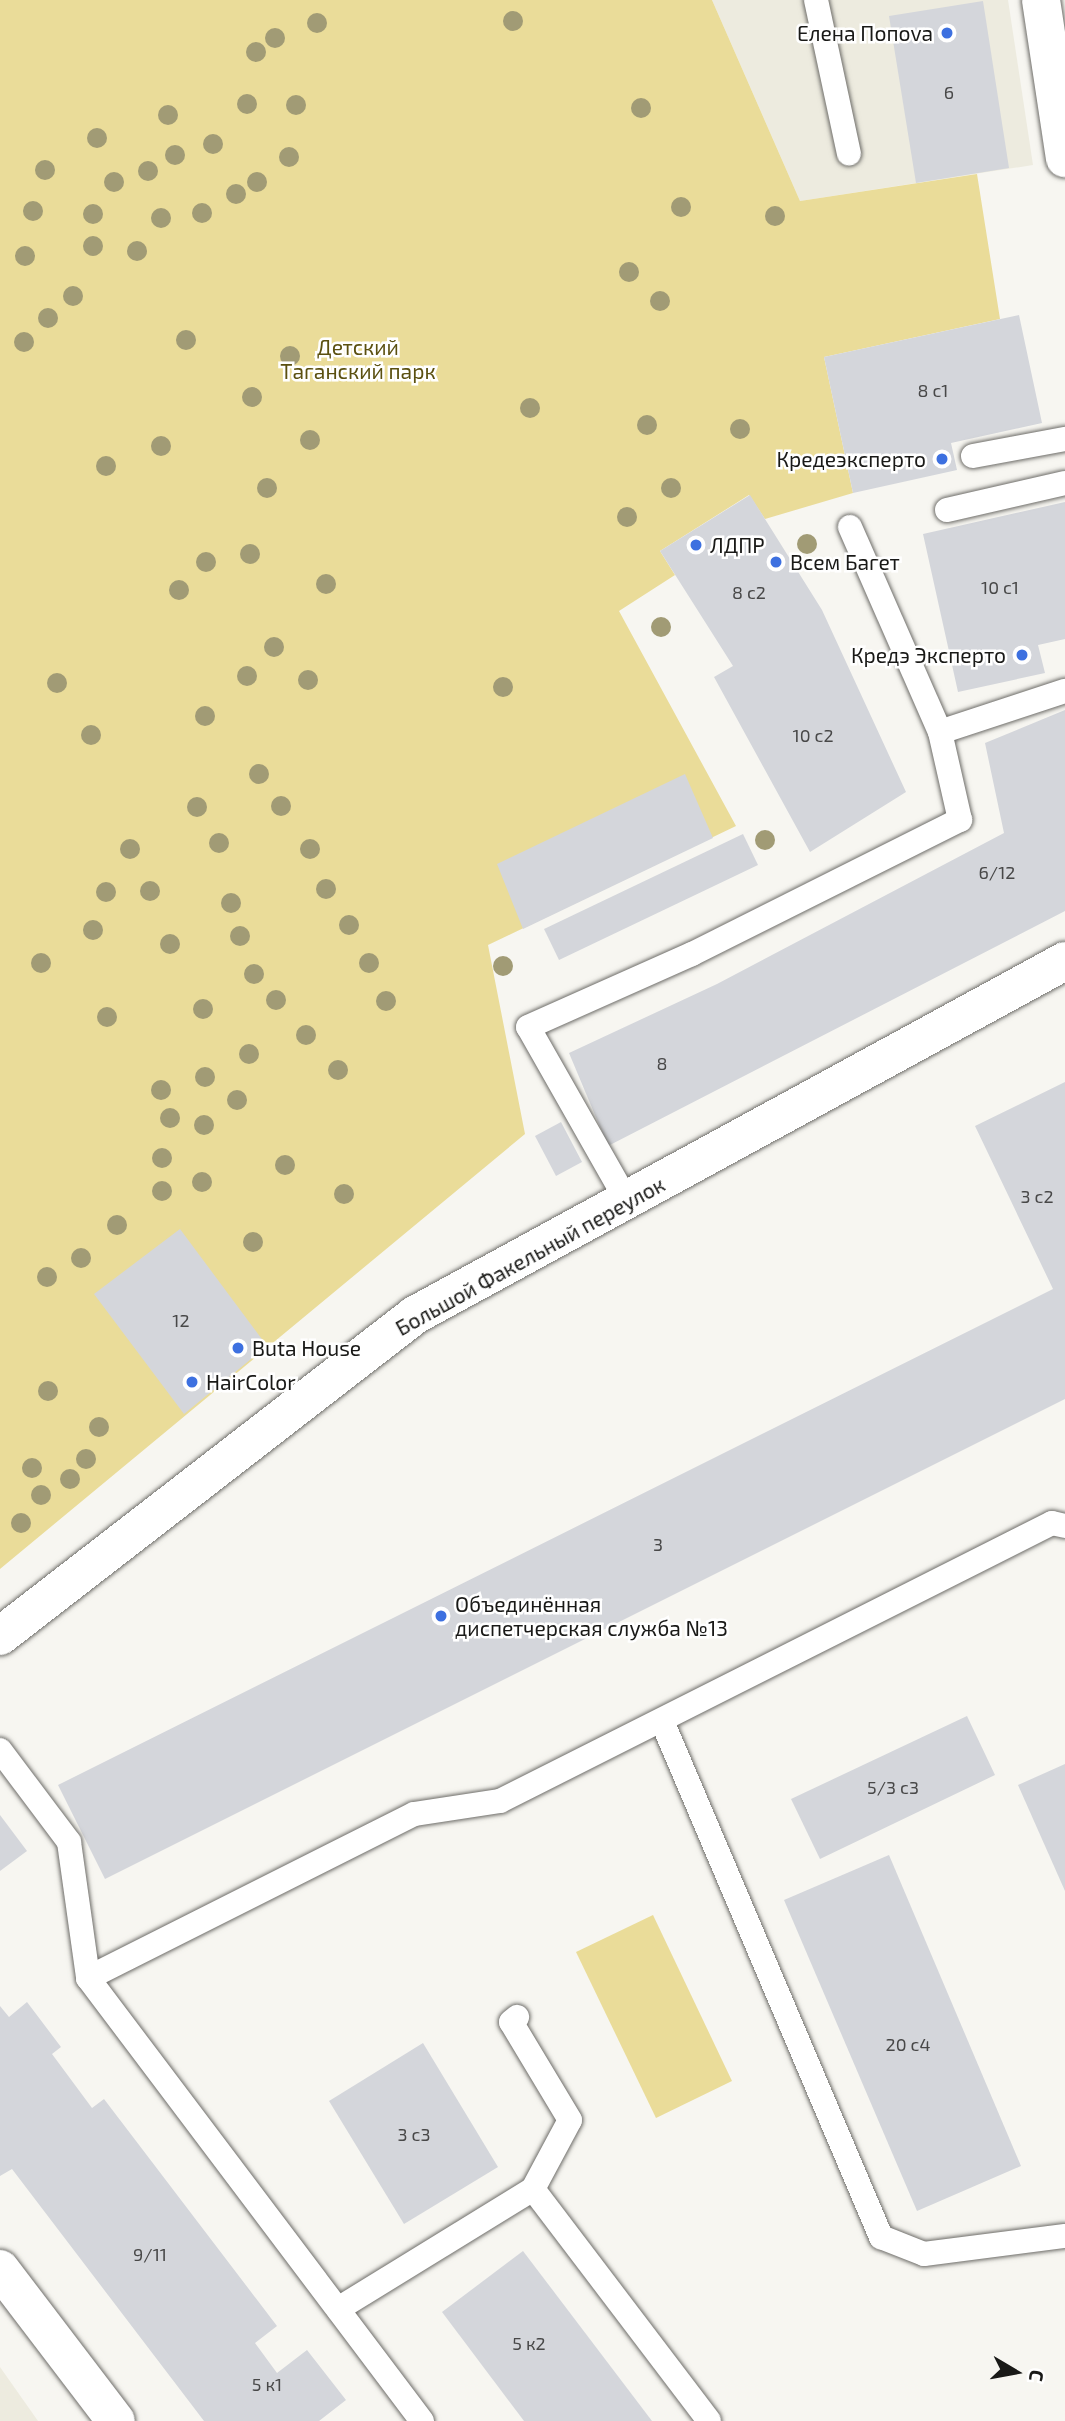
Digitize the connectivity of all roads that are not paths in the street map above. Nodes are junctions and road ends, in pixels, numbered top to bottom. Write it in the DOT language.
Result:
graph roads {
  1 [pos="816,0"];
  2 [pos="1041,0"];
  3 [pos="849,154"];
  4 [pos="1065,158"];
  5 [pos="1065,439"];
  6 [pos="973,456"];
  7 [pos="1065,483"];
  8 [pos="947,510"];
  9 [pos="850,527"];
  10 [pos="1065,691"];
  11 [pos="940,732"];
  12 [pos="1065,961"];
  13 [pos="627,1201"];
  14 [pos="1065,1526"];
  15 [pos="0,1636"];
  16 [pos="662,1721"];
  17 [pos="0,1750"];
  18 [pos="88,1978"];
  19 [pos="517,2017"];
  20 [pos="533,2189"];
  21 [pos="1065,2236"];
  22 [pos="0,2269"];
  23 [pos="338,2309"];
  24 [pos="116,2421"];
  25 [pos="422,2421"];
  26 [pos="709,2421"];
  1 -- 3 [label="lane"];
  2 -- 4 [label="street"];
  5 -- 6 [label="lane"];
  7 -- 8 [label="lane"];
  9 -- 11 [label="lane"];
  10 -- 11 [label="lane"];
  11 -- 13 [label="lane"];
  12 -- 13 [label="street, Большой Факельный переулок"];
  13 -- 15 [label="street, Большой Факельный переулок"];
  14 -- 16 [label="lane"];
  16 -- 18 [label="lane"];
  16 -- 21 [label="lane"];
  17 -- 18 [label="lane"];
  18 -- 23 [label="lane"];
  19 -- 20 [label="lane"];
  20 -- 23 [label="lane"];
  20 -- 26 [label="lane"];
  22 -- 24 [label="street"];
  23 -- 25 [label="lane"];
}
